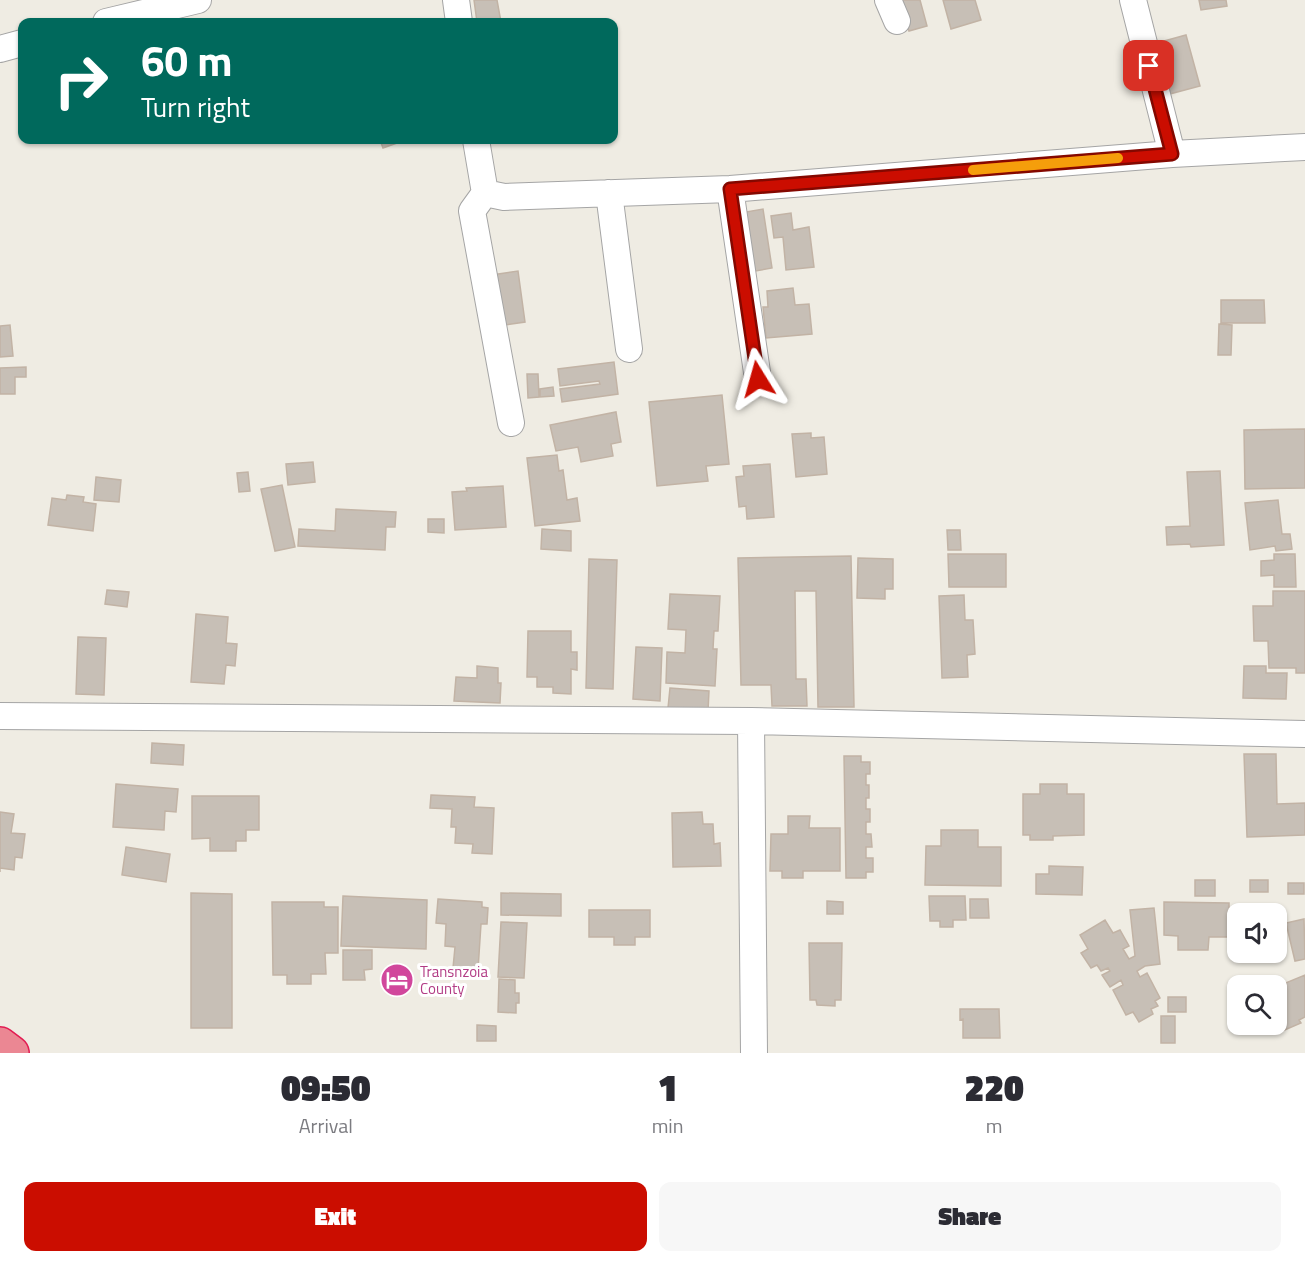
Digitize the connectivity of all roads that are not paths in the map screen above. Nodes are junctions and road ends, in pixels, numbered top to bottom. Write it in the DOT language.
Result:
graph roads {
  1 [pos="198,0"];
  2 [pos="456,0"];
  3 [pos="1132,0"];
  4 [pos="123,18"];
  5 [pos="458,18"];
  6 [pos="18,44"];
  7 [pos="0,49"];
  8 [pos="477,144"];
  9 [pos="1305,147"];
  10 [pos="1172,154"];
  11 [pos="730,189"];
  12 [pos="485,193"];
  13 [pos="609,193"];
  14 [pos="629,349"];
  15 [pos="758,379"];
  16 [pos="511,423"];
  17 [pos="0,716"];
  18 [pos="752,721"];
  19 [pos="1305,734"];
  20 [pos="0,1044"];
  21 [pos="12,1053"];
  22 [pos="754,1053"];
  1 -- 4 [label="street"];
  2 -- 5 [label="street"];
  3 -- 10 [label="street"];
  6 -- 7 [label="street"];
  8 -- 12 [label="street"];
  9 -- 10 [label="street"];
  10 -- 11 [label="street"];
  11 -- 13 [label="street"];
  11 -- 15 [label="street"];
  12 -- 13 [label="street"];
  12 -- 16 [label="street"];
  13 -- 14 [label="street"];
  17 -- 18 [label="street"];
  18 -- 19 [label="street"];
  18 -- 22 [label="street"];
  20 -- 21 [label="highway"];
}
